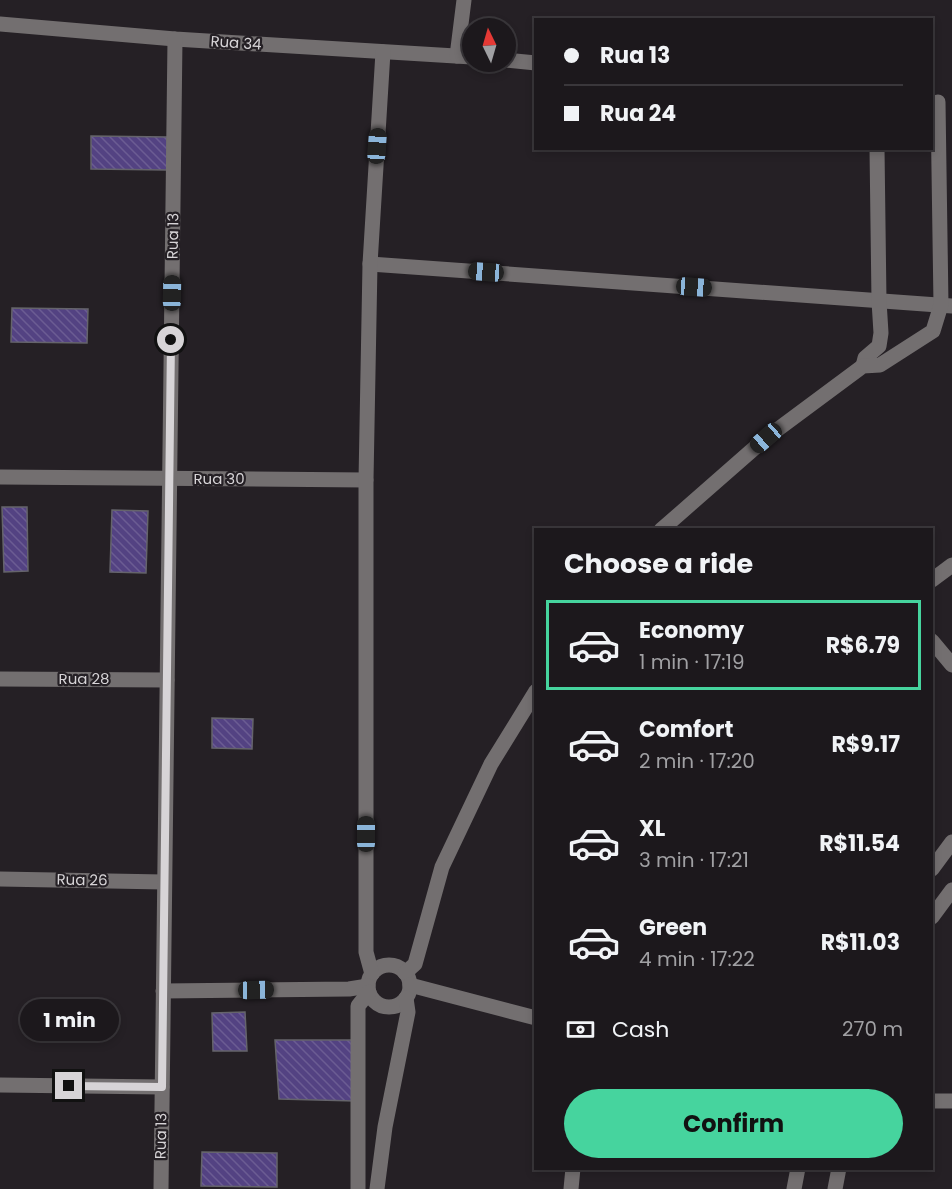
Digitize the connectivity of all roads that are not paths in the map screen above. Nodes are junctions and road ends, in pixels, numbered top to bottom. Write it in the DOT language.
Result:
graph roads {
  1 [pos="464,0"];
  2 [pos="464,18"];
  3 [pos="0,24"];
  4 [pos="175,39"];
  5 [pos="383,52"];
  6 [pos="462,56"];
  7 [pos="516,61"];
  8 [pos="534,63"];
  9 [pos="940,103"];
  10 [pos="876,150"];
  11 [pos="370,264"];
  12 [pos="879,301"];
  13 [pos="946,305"];
  14 [pos="863,366"];
  15 [pos="0,477"];
  16 [pos="170,479"];
  17 [pos="366,480"];
  18 [pos="663,528"];
  19 [pos="952,565"];
  20 [pos="933,579"];
  21 [pos="933,642"];
  22 [pos="952,665"];
  23 [pos="0,679"];
  24 [pos="167,680"];
  25 [pos="534,694"];
  26 [pos="952,842"];
  27 [pos="933,867"];
  28 [pos="0,879"];
  29 [pos="165,882"];
  30 [pos="952,890"];
  31 [pos="933,916"];
  32 [pos="369,984"];
  33 [pos="407,985"];
  34 [pos="163,991"];
  35 [pos="534,1017"];
  36 [pos="0,1085"];
  37 [pos="162,1087"];
  38 [pos="933,1101"];
  39 [pos="952,1101"];
  40 [pos="573,1170"];
  41 [pos="798,1170"];
  42 [pos="839,1170"];
  43 [pos="161,1189"];
  44 [pos="358,1189"];
  45 [pos="377,1189"];
  46 [pos="571,1189"];
  47 [pos="794,1189"];
  48 [pos="836,1189"];
  1 -- 2 [label="street"];
  3 -- 4 [label="street, Rua 34"];
  4 -- 5 [label="street, Rua 34"];
  4 -- 16 [label="street, Rua 13"];
  5 -- 6 [label="street, Rua 34"];
  5 -- 11 [label="street"];
  7 -- 8 [label="street"];
  9 -- 13 [label="street"];
  10 -- 12 [label="street"];
  11 -- 12 [label="street"];
  11 -- 17 [label="street"];
  12 -- 13 [label="street"];
  12 -- 14 [label="street"];
  13 -- 14 [label="street"];
  14 -- 18 [label="street"];
  15 -- 16 [label="street, Rua 30"];
  16 -- 17 [label="street, Rua 30"];
  16 -- 24 [label="street, Rua 13"];
  17 -- 32 [label="street"];
  19 -- 20 [label="street"];
  21 -- 22 [label="street"];
  23 -- 24 [label="street, Rua 28"];
  24 -- 29 [label="street, Rua 13"];
  25 -- 33 [label="street"];
  26 -- 27 [label="street"];
  28 -- 29 [label="street, Rua 26"];
  29 -- 34 [label="street, Rua 13"];
  30 -- 31 [label="street"];
  32 -- 33 [label="street"];
  32 -- 33 [label="street"];
  32 -- 34 [label="street"];
  32 -- 44 [label="street"];
  33 -- 35 [label="street"];
  33 -- 45 [label="street"];
  34 -- 37 [label="street, Rua 13"];
  36 -- 37 [label="street"];
  37 -- 43 [label="street, Rua 13"];
  38 -- 39 [label="street"];
  40 -- 46 [label="street"];
  41 -- 47 [label="street"];
  42 -- 48 [label="street"];
}
